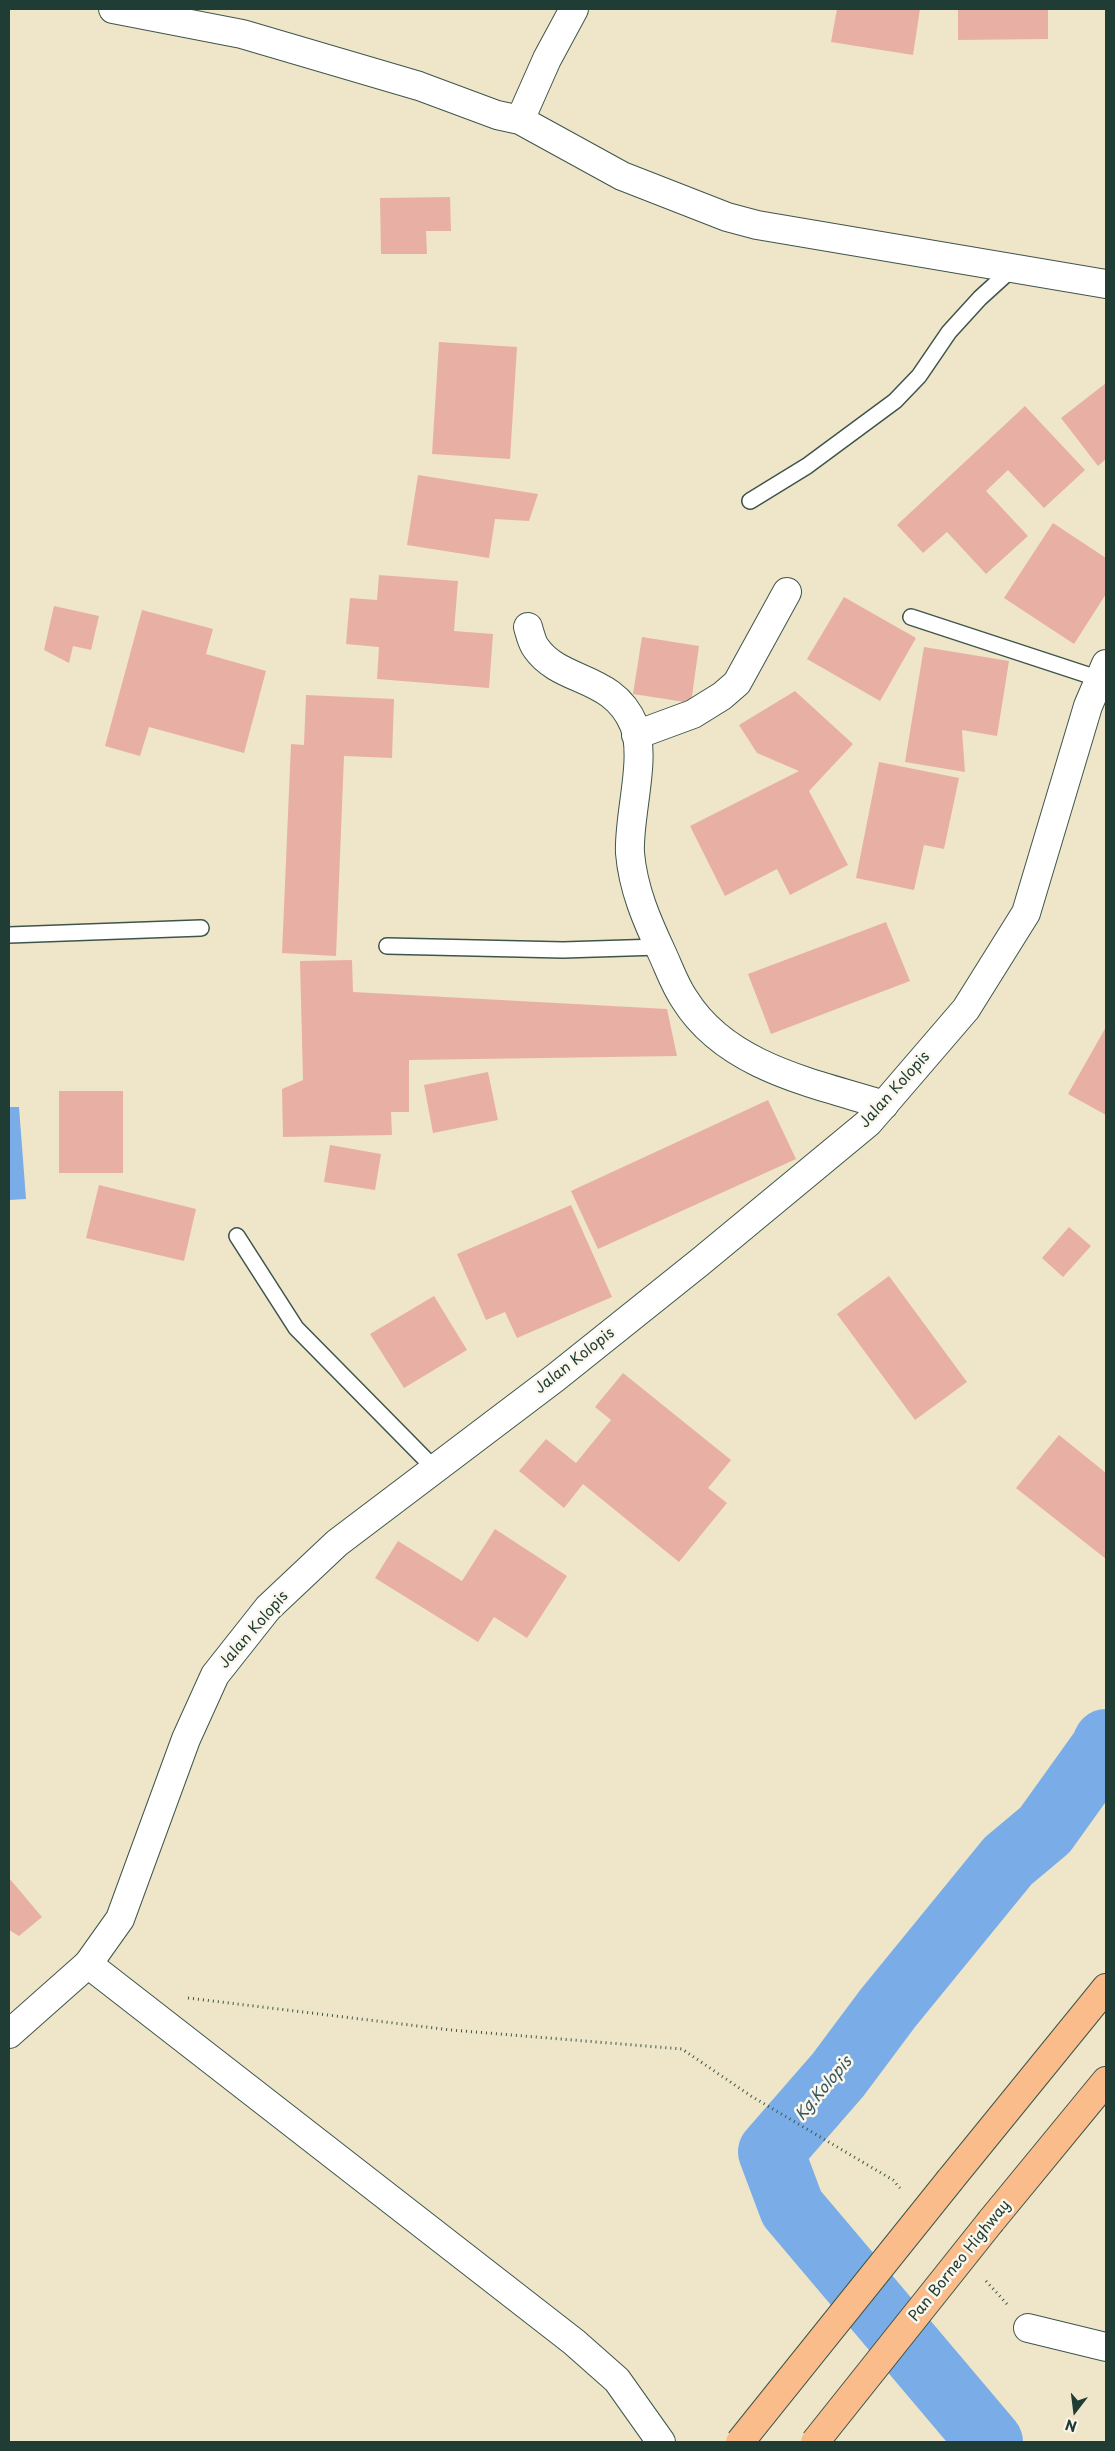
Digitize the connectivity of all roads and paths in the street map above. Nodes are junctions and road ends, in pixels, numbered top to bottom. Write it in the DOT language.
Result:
graph roads {
  1 [pos="113,9"];
  2 [pos="574,9"];
  3 [pos="520,120"];
  4 [pos="1013,268"];
  5 [pos="1106,284"];
  6 [pos="750,501"];
  7 [pos="788,592"];
  8 [pos="912,617"];
  9 [pos="528,627"];
  10 [pos="1103,671"];
  11 [pos="636,735"];
  12 [pos="201,928"];
  13 [pos="9,934"];
  14 [pos="387,946"];
  15 [pos="659,947"];
  16 [pos="884,1104"];
  17 [pos="237,1236"];
  18 [pos="435,1469"];
  19 [pos="88,1964"];
  20 [pos="1106,1988"];
  21 [pos="182,1997"];
  22 [pos="9,2034"];
  23 [pos="1106,2081"];
  24 [pos="906,2194"];
  25 [pos="983,2279"];
  26 [pos="1028,2328"];
  27 [pos="1104,2347"];
  28 [pos="661,2442"];
  29 [pos="740,2442"];
  30 [pos="815,2442"];
  1 -- 3 [label="street"];
  2 -- 3 [label="street"];
  3 -- 4 [label="street"];
  4 -- 5 [label="street"];
  4 -- 6 [label="lane"];
  7 -- 11 [label="street"];
  8 -- 10 [label="lane"];
  9 -- 11 [label="street"];
  10 -- 16 [label="street, Jalan Kolopis"];
  11 -- 15 [label="street"];
  12 -- 13 [label="lane"];
  14 -- 15 [label="lane"];
  15 -- 16 [label="street"];
  16 -- 18 [label="street, Jalan Kolopis"];
  17 -- 18 [label="lane"];
  18 -- 19 [label="street, Jalan Kolopis"];
  19 -- 22 [label="street, Jalan Kolopis"];
  19 -- 28 [label="street"];
  20 -- 29 [label="highway, bridge"];
  21 -- 24 [label="path"];
  23 -- 30 [label="highway, Pan Borneo Highway, bridge"];
  25 -- 26 [label="path"];
  26 -- 27 [label="street"];
}
